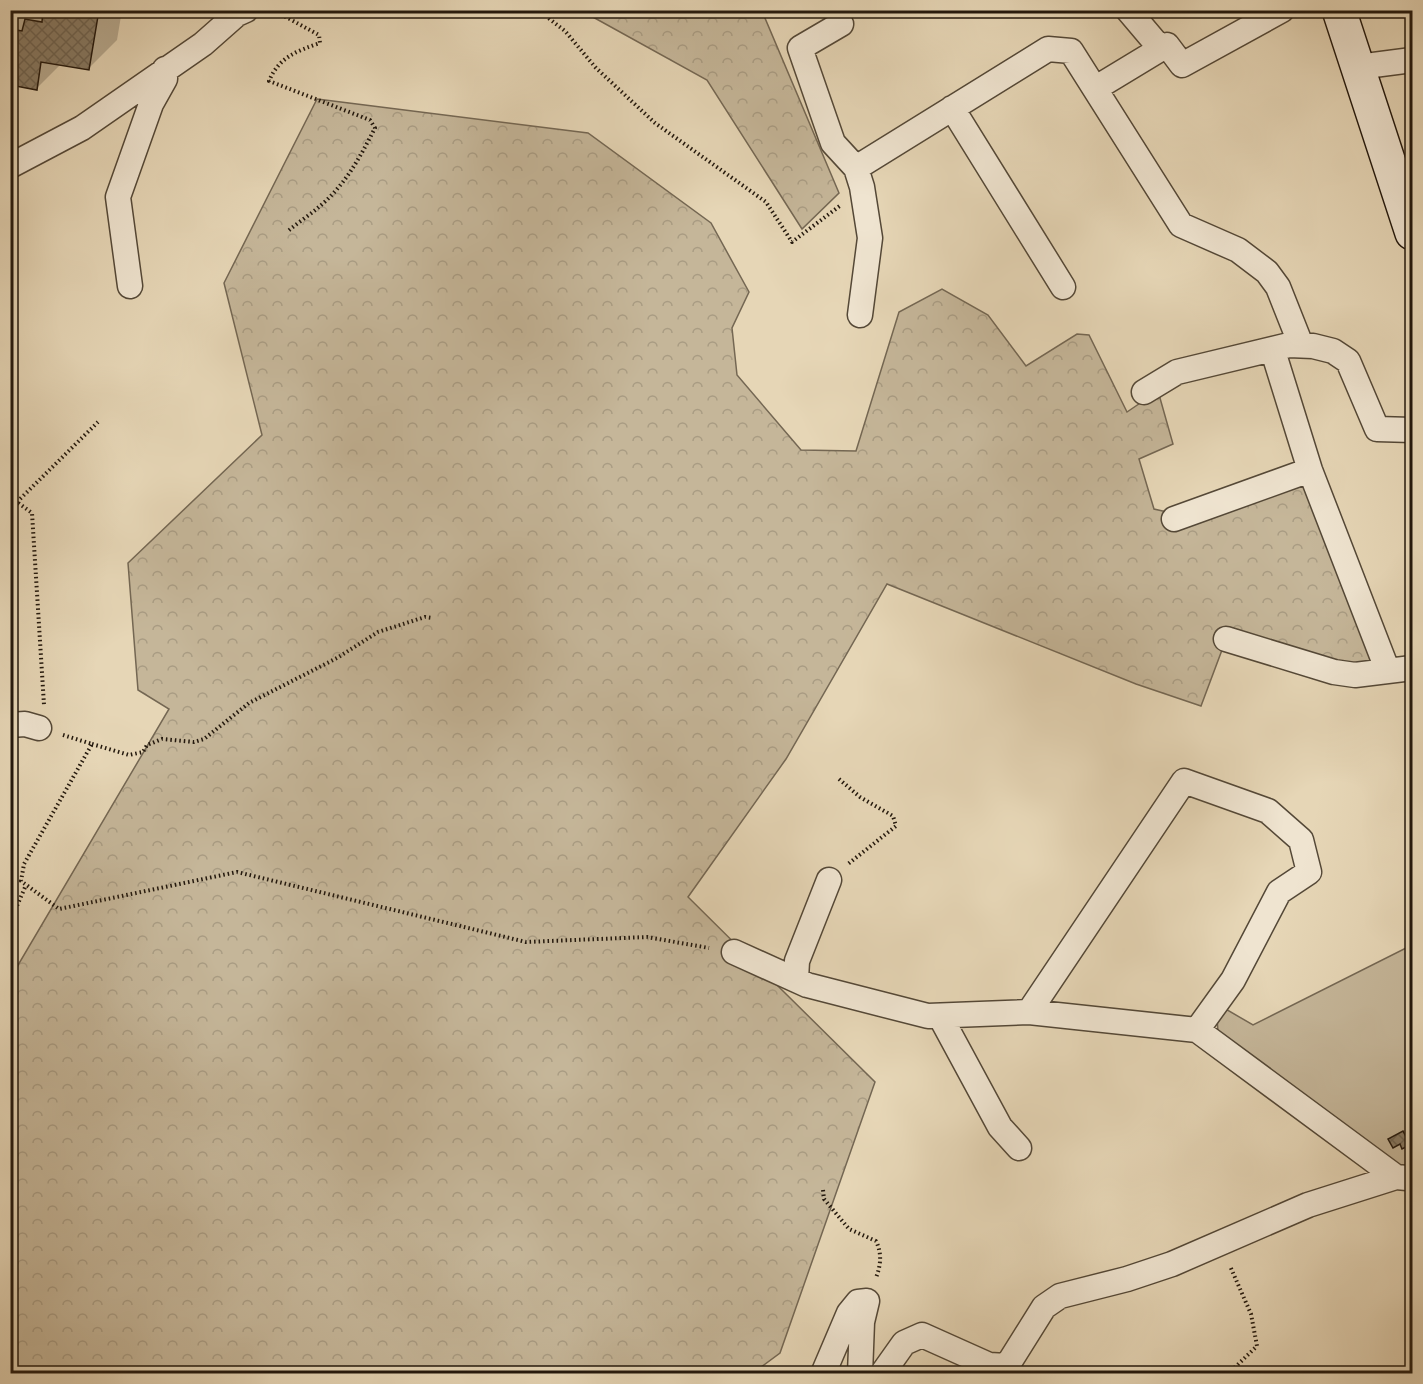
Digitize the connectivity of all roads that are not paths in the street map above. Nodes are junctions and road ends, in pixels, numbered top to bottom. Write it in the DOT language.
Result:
graph roads {
  1 [pos="246,10"];
  2 [pos="1128,10"];
  3 [pos="1282,10"];
  4 [pos="1339,10"];
  5 [pos="841,24"];
  6 [pos="1161,49"];
  7 [pos="1413,60"];
  8 [pos="1358,67"];
  9 [pos="165,69"];
  10 [pos="1096,88"];
  11 [pos="952,108"];
  12 [pos="10,166"];
  13 [pos="859,177"];
  14 [pos="1406,194"];
  15 [pos="1413,233"];
  16 [pos="130,286"];
  17 [pos="1063,287"];
  18 [pos="860,315"];
  19 [pos="1301,345"];
  20 [pos="1273,351"];
  21 [pos="1144,392"];
  22 [pos="1413,430"];
  23 [pos="1311,470"];
  24 [pos="1174,519"];
  25 [pos="1226,639"];
  26 [pos="1413,668"];
  27 [pos="1387,669"];
  28 [pos="10,724"];
  29 [pos="42,729"];
  30 [pos="829,880"];
  31 [pos="734,952"];
  32 [pos="796,979"];
  33 [pos="1029,1012"];
  34 [pos="940,1016"];
  35 [pos="1197,1030"];
  36 [pos="1019,1148"];
  37 [pos="1404,1178"];
  38 [pos="823,1374"];
  39 [pos="860,1374"];
  40 [pos="882,1374"];
  1 -- 9 [label="street"];
  2 -- 6 [label="street"];
  3 -- 6 [label="street"];
  4 -- 8 [label="main road"];
  5 -- 13 [label="street"];
  6 -- 10 [label="street"];
  7 -- 8 [label="street"];
  8 -- 14 [label="main road"];
  9 -- 12 [label="street"];
  9 -- 16 [label="street"];
  10 -- 11 [label="street"];
  10 -- 19 [label="street"];
  11 -- 13 [label="street"];
  11 -- 17 [label="street"];
  13 -- 18 [label="street"];
  14 -- 15 [label="main road"];
  19 -- 20 [label="street"];
  19 -- 22 [label="street"];
  20 -- 21 [label="street"];
  20 -- 23 [label="street"];
  23 -- 24 [label="street"];
  23 -- 27 [label="street"];
  25 -- 27 [label="street"];
  26 -- 27 [label="street"];
  28 -- 29 [label="street"];
  30 -- 32 [label="street"];
  31 -- 32 [label="street"];
  32 -- 34 [label="street"];
  33 -- 34 [label="street"];
  33 -- 35 [label="street"];
  33 -- 35 [label="street"];
  34 -- 36 [label="street"];
  35 -- 37 [label="street"];
  37 -- 40 [label="street"];
  38 -- 39 [label="street"];
}
